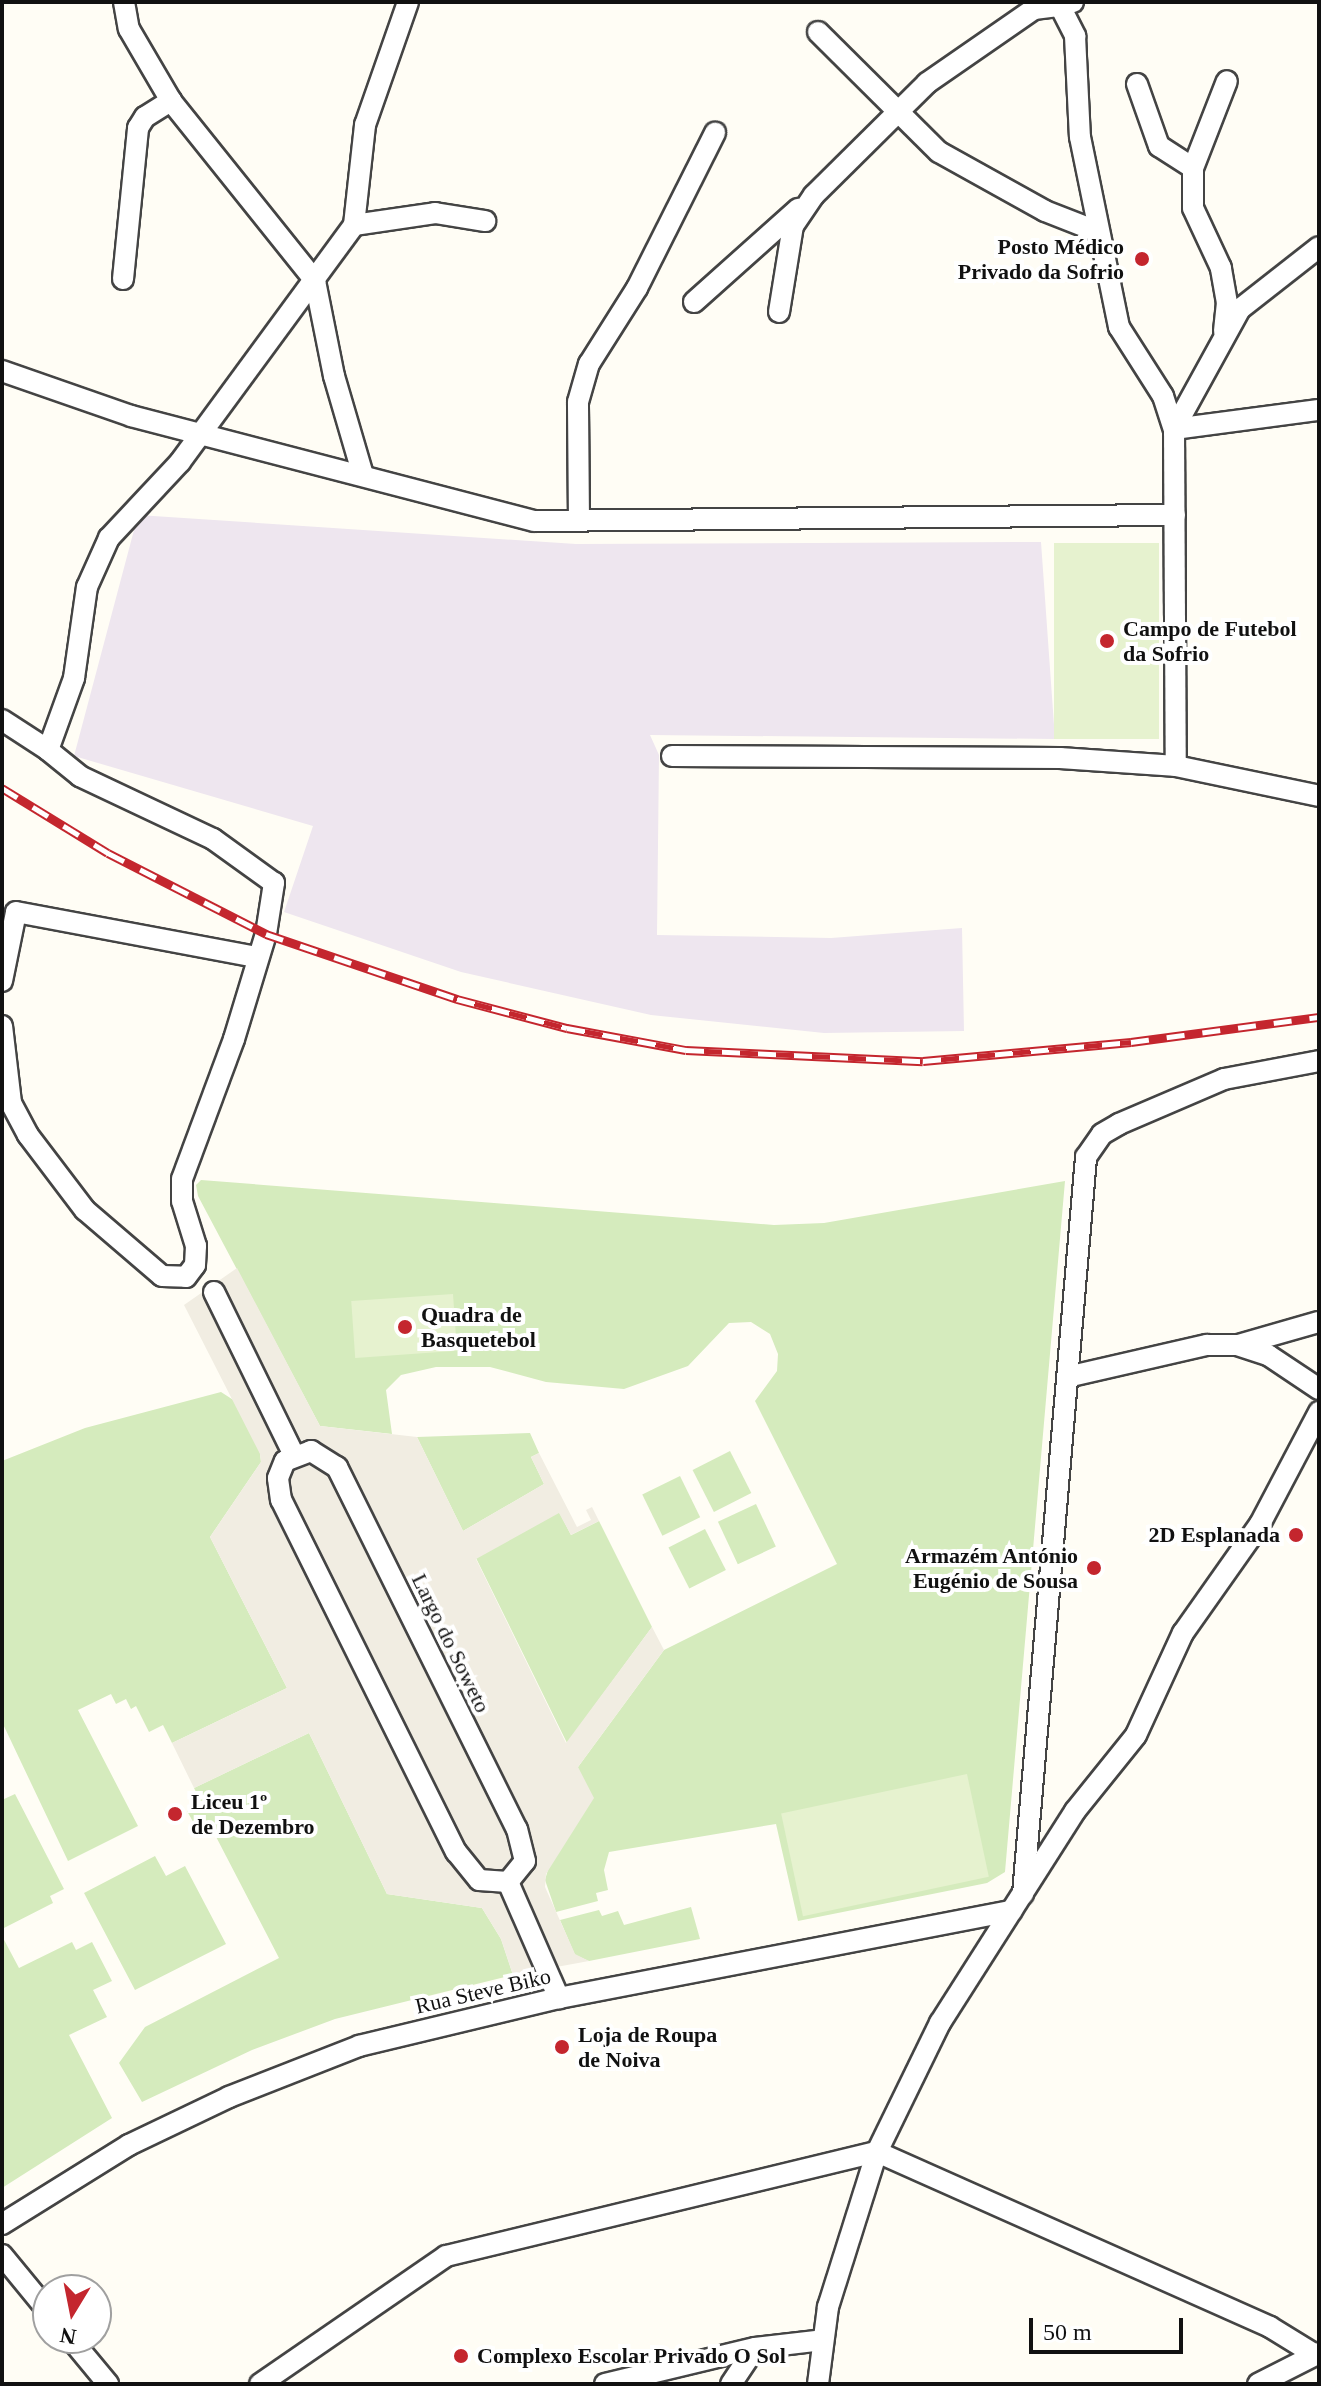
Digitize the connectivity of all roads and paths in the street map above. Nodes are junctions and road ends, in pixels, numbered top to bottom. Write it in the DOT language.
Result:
graph roads {
  1 [pos="124,2"];
  2 [pos="408,2"];
  3 [pos="1064,3"];
  4 [pos="818,32"];
  5 [pos="1227,81"];
  6 [pos="1137,84"];
  7 [pos="171,101"];
  8 [pos="897,116"];
  9 [pos="715,133"];
  10 [pos="1193,168"];
  11 [pos="814,195"];
  12 [pos="485,221"];
  13 [pos="354,225"];
  14 [pos="1099,232"];
  15 [pos="1319,247"];
  16 [pos="123,279"];
  17 [pos="315,281"];
  18 [pos="694,302"];
  19 [pos="779,312"];
  20 [pos="1224,331"];
  21 [pos="2,371"];
  22 [pos="1319,410"];
  23 [pos="1174,429"];
  24 [pos="198,433"];
  25 [pos="363,475"];
  26 [pos="1175,515"];
  27 [pos="579,521"];
  28 [pos="2,720"];
  29 [pos="48,750"];
  30 [pos="672,756"];
  31 [pos="1176,766"];
  32 [pos="1319,796"];
  33 [pos="9,906"];
  34 [pos="257,957"];
  35 [pos="2,981"];
  36 [pos="2,1026"];
  37 [pos="1319,1061"];
  38 [pos="214,1292"];
  39 [pos="1319,1322"];
  40 [pos="1237,1345"];
  41 [pos="1067,1377"];
  42 [pos="1319,1389"];
  43 [pos="1319,1412"];
  44 [pos="294,1455"];
  45 [pos="508,1882"];
  46 [pos="1018,1904"];
  47 [pos="559,1998"];
  48 [pos="877,2152"];
  49 [pos="2,2224"];
  50 [pos="2,2255"];
  51 [pos="32,2292"];
  52 [pos="823,2340"];
  53 [pos="755,2348"];
  54 [pos="83,2354"];
  55 [pos="1317,2354"];
  56 [pos="108,2384"];
  57 [pos="260,2384"];
  58 [pos="605,2384"];
  59 [pos="731,2384"];
  60 [pos="818,2384"];
  61 [pos="1258,2384"];
  1 -- 7 [label="street"];
  2 -- 13 [label="street"];
  3 -- 8 [label="street"];
  3 -- 14 [label="street"];
  4 -- 8 [label="street"];
  5 -- 10 [label="street"];
  6 -- 10 [label="street"];
  7 -- 16 [label="street"];
  7 -- 17 [label="street"];
  8 -- 11 [label="street"];
  8 -- 14 [label="street"];
  9 -- 27 [label="street"];
  10 -- 20 [label="street"];
  11 -- 18 [label="street"];
  11 -- 19 [label="street"];
  12 -- 13 [label="street"];
  13 -- 17 [label="street"];
  14 -- 23 [label="street"];
  15 -- 20 [label="street"];
  17 -- 24 [label="street"];
  17 -- 25 [label="street"];
  20 -- 23 [label="street"];
  21 -- 24 [label="street"];
  22 -- 23 [label="street"];
  23 -- 26 [label="street"];
  24 -- 25 [label="street"];
  24 -- 29 [label="street"];
  25 -- 27 [label="street"];
  26 -- 27 [label="street"];
  26 -- 31 [label="street"];
  28 -- 29 [label="street"];
  29 -- 34 [label="street"];
  30 -- 31 [label="street"];
  31 -- 32 [label="street"];
  33 -- 34 [label="street"];
  33 -- 35 [label="street"];
  34 -- 36 [label="street"];
  37 -- 41 [label="street"];
  38 -- 44 [label="street"];
  39 -- 40 [label="street"];
  40 -- 41 [label="street"];
  40 -- 42 [label="street"];
  41 -- 46 [label="street"];
  43 -- 46 [label="street"];
  44 -- 45 [label="street"];
  44 -- 45 [label="street, Largo do Soweto"];
  45 -- 47 [label="street"];
  46 -- 47 [label="street, Rua Steve Biko"];
  46 -- 48 [label="street"];
  47 -- 49 [label="street, Rua Steve Biko"];
  48 -- 52 [label="street"];
  48 -- 55 [label="street"];
  48 -- 57 [label="street"];
  50 -- 51 [label="street"];
  52 -- 53 [label="street"];
  52 -- 60 [label="street"];
  53 -- 58 [label="street"];
  53 -- 59 [label="street"];
  54 -- 56 [label="street"];
  55 -- 61 [label="street"];
}
